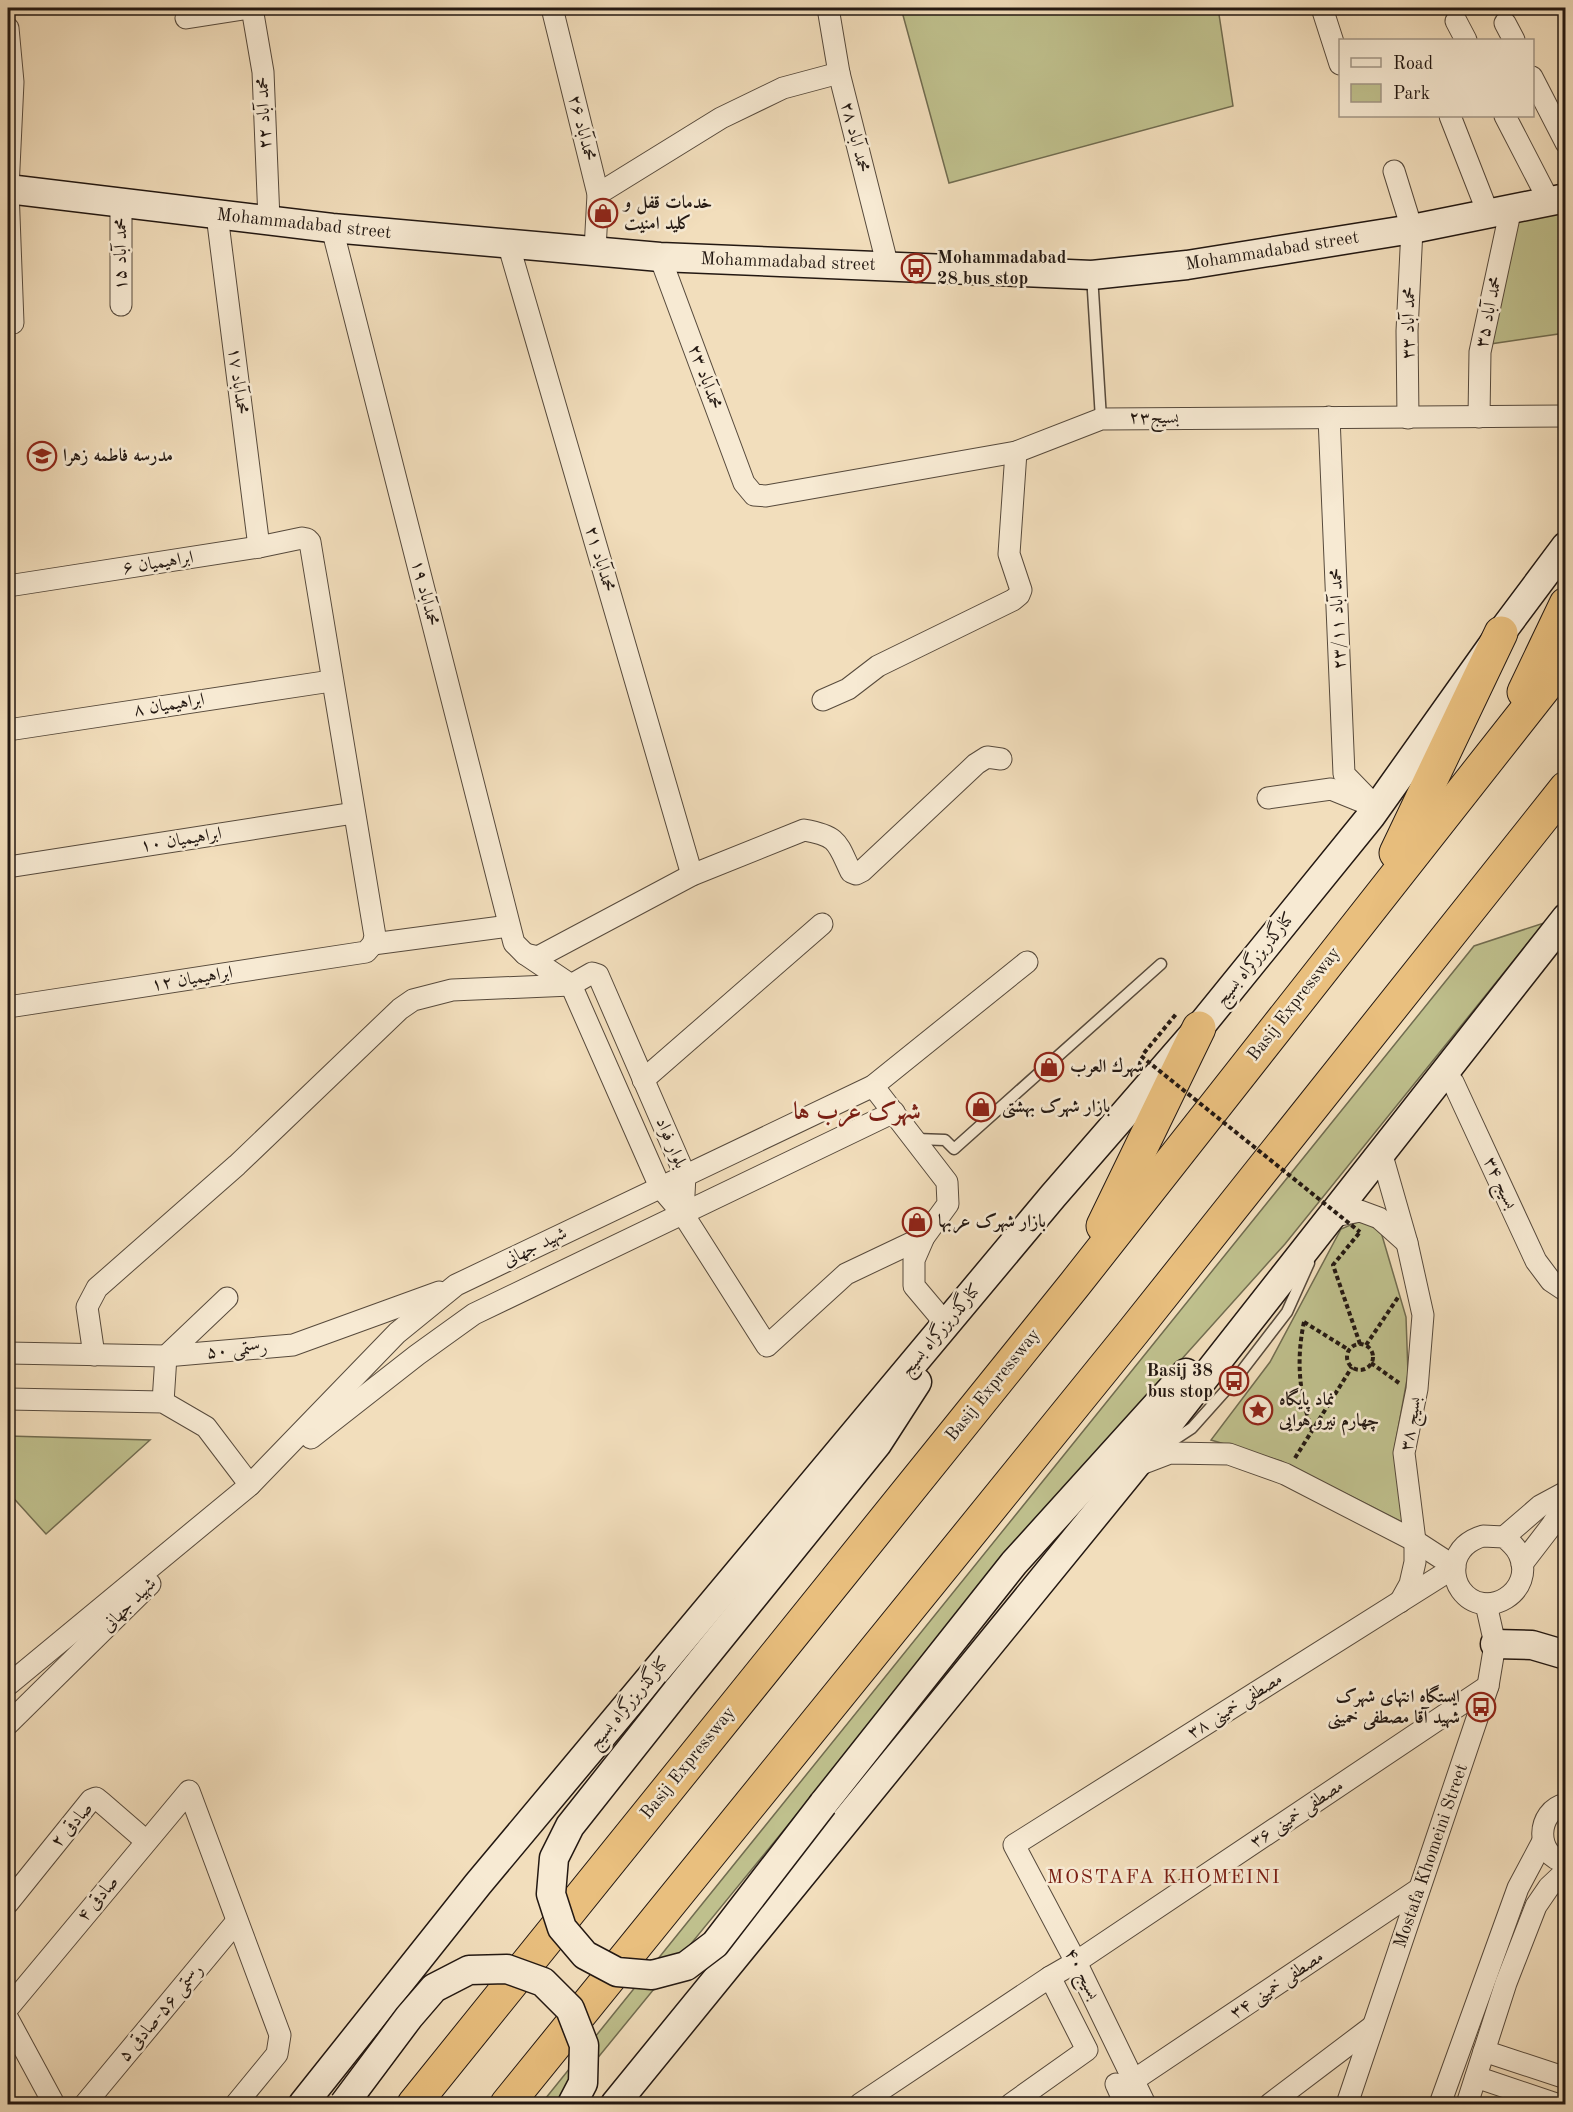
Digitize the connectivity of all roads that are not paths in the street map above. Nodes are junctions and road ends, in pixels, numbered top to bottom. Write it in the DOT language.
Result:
graph roads {
  1 [pos="251,8"];
  2 [pos="552,8"];
  3 [pos="828,8"];
  4 [pos="1322,8"];
  5 [pos="186,18"];
  6 [pos="1456,21"];
  7 [pos="8,28"];
  8 [pos="1465,39"];
  9 [pos="1339,58"];
  10 [pos="838,73"];
  11 [pos="1534,79"];
  12 [pos="1451,117"];
  13 [pos="1506,117"];
  14 [pos="1566,142"];
  15 [pos="1394,171"];
  16 [pos="8,189"];
  17 [pos="598,194"];
  18 [pos="1557,200"];
  19 [pos="121,203"];
  20 [pos="1500,211"];
  21 [pos="217,215"];
  22 [pos="269,220"];
  23 [pos="332,228"];
  24 [pos="1412,229"];
  25 [pos="508,243"];
  26 [pos="595,250"];
  27 [pos="660,257"];
  28 [pos="888,267"];
  29 [pos="1092,275"];
  30 [pos="121,304"];
  31 [pos="13,323"];
  32 [pos="1566,416"];
  33 [pos="1329,417"];
  34 [pos="1479,417"];
  35 [pos="1101,418"];
  36 [pos="1408,418"];
  37 [pos="1016,452"];
  38 [pos="754,495"];
  39 [pos="1566,546"];
  40 [pos="259,547"];
  41 [pos="8,586"];
  42 [pos="1566,604"];
  43 [pos="1501,633"];
  44 [pos="1566,660"];
  45 [pos="332,681"];
  46 [pos="823,700"];
  47 [pos="8,730"];
  48 [pos="1499,744"];
  49 [pos="1001,759"];
  50 [pos="1564,790"];
  51 [pos="1268,798"];
  52 [pos="1377,808"];
  53 [pos="354,813"];
  54 [pos="8,867"];
  55 [pos="692,875"];
  56 [pos="1372,905"];
  57 [pos="1566,918"];
  58 [pos="822,924"];
  59 [pos="510,926"];
  60 [pos="373,944"];
  61 [pos="525,954"];
  62 [pos="1027,962"];
  63 [pos="1161,964"];
  64 [pos="571,985"];
  65 [pos="8,1007"];
  66 [pos="1187,1021"];
  67 [pos="643,1080"];
  68 [pos="1453,1082"];
  69 [pos="873,1086"];
  70 [pos="894,1113"];
  71 [pos="916,1139"];
  72 [pos="1381,1152"];
  73 [pos="685,1176"];
  74 [pos="660,1187"];
  75 [pos="683,1214"];
  76 [pos="1330,1216"];
  77 [pos="924,1237"];
  78 [pos="1407,1243"];
  79 [pos="1075,1284"];
  80 [pos="456,1285"];
  81 [pos="1558,1286"];
  82 [pos="227,1298"];
  83 [pos="946,1324"];
  84 [pos="8,1353"];
  85 [pos="94,1355"];
  86 [pos="166,1356"];
  87 [pos="8,1399"];
  88 [pos="163,1402"];
  89 [pos="1135,1466"];
  90 [pos="250,1485"];
  91 [pos="1566,1492"];
  92 [pos="1566,1502"];
  93 [pos="1504,1537"];
  94 [pos="1415,1541"];
  95 [pos="1522,1564"];
  96 [pos="1455,1567"];
  97 [pos="1400,1603"];
  98 [pos="1486,1604"];
  99 [pos="1495,1644"];
  100 [pos="1566,1655"];
  101 [pos="8,1685"];
  102 [pos="1488,1686"];
  103 [pos="8,1724"];
  104 [pos="1563,1801"];
  105 [pos="146,1841"];
  106 [pos="1543,1841"];
  107 [pos="1014,1845"];
  108 [pos="1566,1862"];
  109 [pos="1566,1871"];
  110 [pos="1419,1889"];
  111 [pos="8,1903"];
  112 [pos="237,1921"];
  113 [pos="1076,1962"];
  114 [pos="1050,1977"];
  115 [pos="8,2008"];
  116 [pos="1373,2026"];
  117 [pos="10,2030"];
  118 [pos="1484,2051"];
  119 [pos="1476,2077"];
  120 [pos="1566,2078"];
  121 [pos="1125,2082"];
  122 [pos="54,2104"];
  123 [pos="85,2104"];
  124 [pos="236,2104"];
  125 [pos="303,2104"];
  126 [pos="344,2104"];
  127 [pos="414,2104"];
  128 [pos="507,2104"];
  129 [pos="572,2104"];
  130 [pos="615,2104"];
  131 [pos="860,2104"];
  132 [pos="1011,2104"];
  133 [pos="1125,2104"];
  134 [pos="1145,2104"];
  135 [pos="1270,2104"];
  136 [pos="1347,2104"];
  137 [pos="1440,2104"];
  138 [pos="1467,2104"];
  139 [pos="1556,2104"];
  1 -- 5 [label="street"];
  1 -- 22 [label="street, محمد آباد ۲۲"];
  2 -- 17 [label="street, محمدآباد ۲۶"];
  3 -- 10 [label="street, محمد آباد ۲۸"];
  4 -- 9 [label="street"];
  6 -- 8 [label="street"];
  7 -- 16 [label="street"];
  10 -- 17 [label="street"];
  10 -- 28 [label="street, محمد آباد ۲۸"];
  11 -- 14 [label="street"];
  12 -- 20 [label="street"];
  13 -- 18 [label="street"];
  15 -- 24 [label="street"];
  16 -- 19 [label="main road, Mohammadabad street"];
  16 -- 31 [label="street"];
  17 -- 26 [label="street, محمدآباد ۲۶"];
  18 -- 20 [label="main road, Mohammadabad street"];
  19 -- 21 [label="main road, Mohammadabad street"];
  19 -- 30 [label="street, محمد آباد ۱۵"];
  20 -- 24 [label="main road, Mohammadabad street"];
  20 -- 34 [label="street, محمد آباد ۳۵"];
  21 -- 22 [label="main road, Mohammadabad street"];
  21 -- 40 [label="street, محمدآباد ۱۷"];
  22 -- 23 [label="main road, Mohammadabad street"];
  23 -- 25 [label="main road, Mohammadabad street"];
  23 -- 59 [label="street, محمدآباد ۱۹"];
  24 -- 29 [label="main road, Mohammadabad street"];
  24 -- 36 [label="street, محمد آباد ۳۳"];
  25 -- 26 [label="main road, Mohammadabad street"];
  25 -- 55 [label="street, محمدآباد ۲۱"];
  26 -- 27 [label="main road, Mohammadabad street"];
  27 -- 28 [label="main road, Mohammadabad street"];
  27 -- 38 [label="street, محمدآباد ۲۳"];
  28 -- 29 [label="main road, Mohammadabad street"];
  29 -- 35 [label="lane"];
  32 -- 34 [label="street, بسیج۲۳"];
  33 -- 35 [label="street, بسیج۲۳"];
  33 -- 36 [label="street, بسیج۲۳"];
  33 -- 52 [label="street, محمد آباد ۲۳/۱۱"];
  34 -- 36 [label="street, بسیج۲۳"];
  35 -- 37 [label="street, بسیج۲۳"];
  37 -- 38 [label="street, بسیج۲۳"];
  37 -- 46 [label="street"];
  39 -- 43 [label="main road, کنارگذربزرگراه بسیج"];
  40 -- 41 [label="street, ابراهیمیان ۶"];
  40 -- 45 [label="street, ابراهیمیان ۶"];
  42 -- 48 [label="highway"];
  43 -- 52 [label="main road, کنارگذربزرگراه بسیج"];
  43 -- 56 [label="highway"];
  44 -- 48 [label="highway, Basij Expressway"];
  45 -- 47 [label="street, ابراهیمیان ۸"];
  45 -- 53 [label="street"];
  48 -- 56 [label="highway, Basij Expressway"];
  49 -- 55 [label="street"];
  50 -- 128 [label="highway"];
  51 -- 52 [label="street"];
  52 -- 66 [label="main road, کنارگذربزرگراه بسیج"];
  53 -- 54 [label="street, ابراهیمیان ۱۰"];
  53 -- 60 [label="street"];
  55 -- 61 [label="street"];
  56 -- 79 [label="highway, Basij Expressway"];
  57 -- 72 [label="main road"];
  58 -- 67 [label="street"];
  59 -- 60 [label="street, ابراهیمیان ۱۲"];
  59 -- 61 [label="street, محمدآباد ۱۹"];
  60 -- 65 [label="street, ابراهیمیان ۱۲"];
  61 -- 64 [label="street"];
  62 -- 69 [label="street, شهید جهانی"];
  63 -- 71 [label="lane"];
  64 -- 67 [label="street, بلوار فواد"];
  64 -- 74 [label="street, بلوار فواد"];
  64 -- 85 [label="street"];
  66 -- 79 [label="highway"];
  66 -- 83 [label="main road, کنارگذربزرگراه بسیج"];
  67 -- 73 [label="street, بلوار فواد"];
  68 -- 81 [label="street, بسیج ۳۴"];
  69 -- 70 [label="street"];
  69 -- 73 [label="street, شهید جهانی"];
  70 -- 71 [label="street"];
  70 -- 75 [label="street, شهید جهانی"];
  71 -- 77 [label="street"];
  72 -- 76 [label="main road"];
  72 -- 78 [label="street, بسیج ۳۸"];
  73 -- 74 [label="street, شهید جهانی"];
  73 -- 75 [label="street, بلوار فواد"];
  74 -- 75 [label="street, بلوار فواد"];
  74 -- 80 [label="street, شهید جهانی"];
  75 -- 77 [label="street"];
  75 -- 90 [label="street, شهید جهانی"];
  76 -- 78 [label="street"];
  76 -- 83 [label="main road, bridge"];
  76 -- 89 [label="main road"];
  76 -- 89 [label="lane"];
  77 -- 83 [label="street"];
  78 -- 94 [label="street, بسیج ۳۸"];
  79 -- 127 [label="highway, Basij Expressway"];
  80 -- 86 [label="street, رستمی ۵۰"];
  80 -- 90 [label="street, شهید جهانی"];
  82 -- 86 [label="street"];
  83 -- 125 [label="main road, کنارگذربزرگراه بسیج"];
  84 -- 85 [label="street, رستمی ۵۰"];
  85 -- 86 [label="street, رستمی ۵۰"];
  86 -- 88 [label="street"];
  87 -- 88 [label="street"];
  88 -- 90 [label="street"];
  89 -- 94 [label="street"];
  89 -- 130 [label="main road"];
  90 -- 101 [label="street, شهید جهانی"];
  90 -- 103 [label="street, شهید جهانی"];
  91 -- 93 [label="street"];
  92 -- 95 [label="street"];
  93 -- 95 [label="street"];
  93 -- 96 [label="street"];
  94 -- 96 [label="street"];
  94 -- 97 [label="street, بسیج ۳۸"];
  95 -- 98 [label="street"];
  96 -- 97 [label="street, مصطفی خمینی ۳۸"];
  96 -- 98 [label="street"];
  97 -- 107 [label="street, مصطفی خمینی ۳۸"];
  98 -- 99 [label="street, Mostafa Khomeini Street"];
  99 -- 100 [label="main road"];
  99 -- 102 [label="street, Mostafa Khomeini Street"];
  102 -- 110 [label="street, Mostafa Khomeini Street"];
  102 -- 113 [label="street, مصطفی خمینی ۳۶"];
  104 -- 106 [label="street"];
  105 -- 111 [label="street, صادقی ۲"];
  105 -- 112 [label="street, صادقی ۴"];
  105 -- 115 [label="street, صادقی ۴"];
  106 -- 108 [label="street"];
  106 -- 137 [label="street"];
  107 -- 113 [label="street, بسیج ۴۰"];
  109 -- 118 [label="street"];
  110 -- 116 [label="street, Mostafa Khomeini Street"];
  110 -- 121 [label="street, مصطفی خمینی ۳۴"];
  112 -- 123 [label="street, رستمی ۵۶-صادقی ۵"];
  112 -- 124 [label="street"];
  113 -- 114 [label="street, مصطفی خمینی ۳۶"];
  113 -- 121 [label="street, بسیج ۴۰"];
  114 -- 131 [label="street, مصطفی خمینی ۳۶"];
  114 -- 132 [label="street"];
  116 -- 135 [label="street"];
  116 -- 136 [label="street, Mostafa Khomeini Street"];
  117 -- 122 [label="street"];
  118 -- 119 [label="street"];
  118 -- 120 [label="street"];
  119 -- 138 [label="street"];
  119 -- 139 [label="street"];
  121 -- 133 [label="street"];
  121 -- 134 [label="street, بسیج ۴۰"];
  126 -- 129 [label="main road, bridge"];
}
